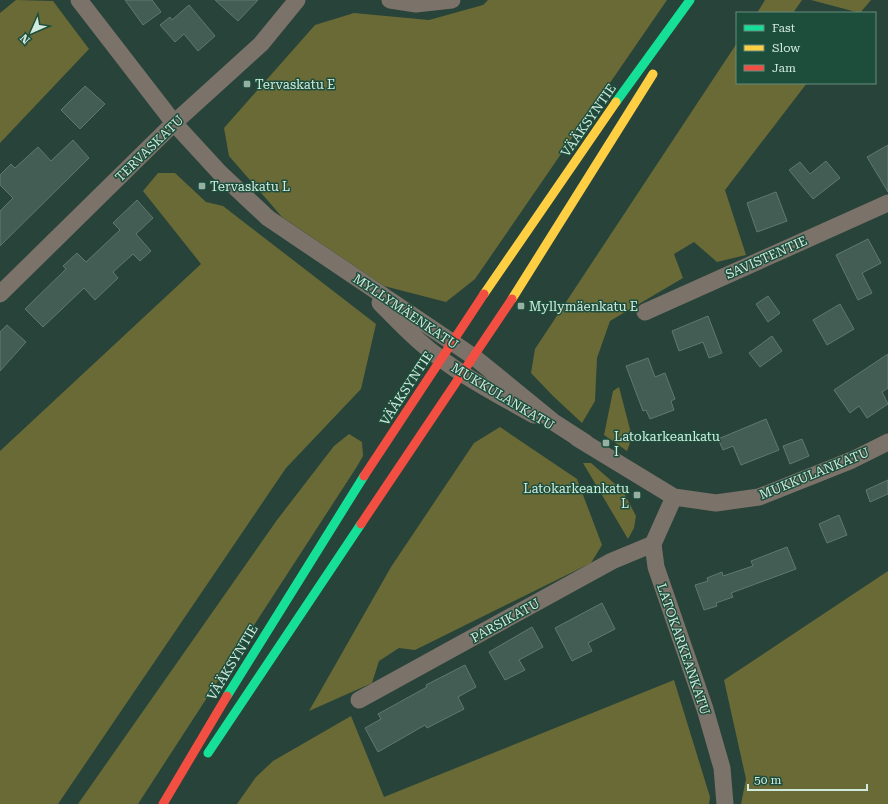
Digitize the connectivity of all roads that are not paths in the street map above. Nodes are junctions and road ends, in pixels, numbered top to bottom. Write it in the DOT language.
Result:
graph roads {
  1 [pos="79,0"];
  2 [pos="297,0"];
  3 [pos="390,0"];
  4 [pos="452,0"];
  5 [pos="690,0"];
  6 [pos="698,0"];
  7 [pos="678,33"];
  8 [pos="658,66"];
  9 [pos="174,123"];
  10 [pos="888,203"];
  11 [pos="338,266"];
  12 [pos="0,294"];
  13 [pos="645,312"];
  14 [pos="452,343"];
  15 [pos="474,357"];
  16 [pos="441,358"];
  17 [pos="463,373"];
  18 [pos="888,442"];
  19 [pos="586,443"];
  20 [pos="674,497"];
  21 [pos="653,544"];
  22 [pos="359,700"];
  23 [pos="201,764"];
  24 [pos="163,804"];
  25 [pos="725,804"];
  1 -- 9 [label="street, MYLLYMÄENKATU"];
  2 -- 9 [label="street, TERVASKATU"];
  3 -- 4 [label="street"];
  5 -- 14 [label="highway, VÄÄKSYNTIE"];
  6 -- 7 [label="highway"];
  8 -- 15 [label="highway"];
  9 -- 11 [label="street, MYLLYMÄENKATU"];
  9 -- 12 [label="street, TERVASKATU"];
  10 -- 13 [label="street, SAVISTENTIE"];
  11 -- 14 [label="street, MYLLYMÄENKATU"];
  11 -- 16 [label="street, MYLLYMÄENKATU"];
  14 -- 15 [label="street, MYLLYMÄENKATU"];
  14 -- 16 [label="highway, VÄÄKSYNTIE"];
  15 -- 17 [label="highway"];
  15 -- 19 [label="street, MUKKULANKATU"];
  16 -- 17 [label="street, MUKKULANKATU"];
  16 -- 24 [label="highway, VÄÄKSYNTIE"];
  17 -- 19 [label="street, MUKKULANKATU"];
  17 -- 23 [label="highway"];
  18 -- 20 [label="street, MUKKULANKATU"];
  19 -- 20 [label="street, MUKKULANKATU"];
  20 -- 21 [label="street"];
  21 -- 22 [label="street, PARSIKATU"];
  21 -- 25 [label="street, LATOKARKEANKATU"];
}
